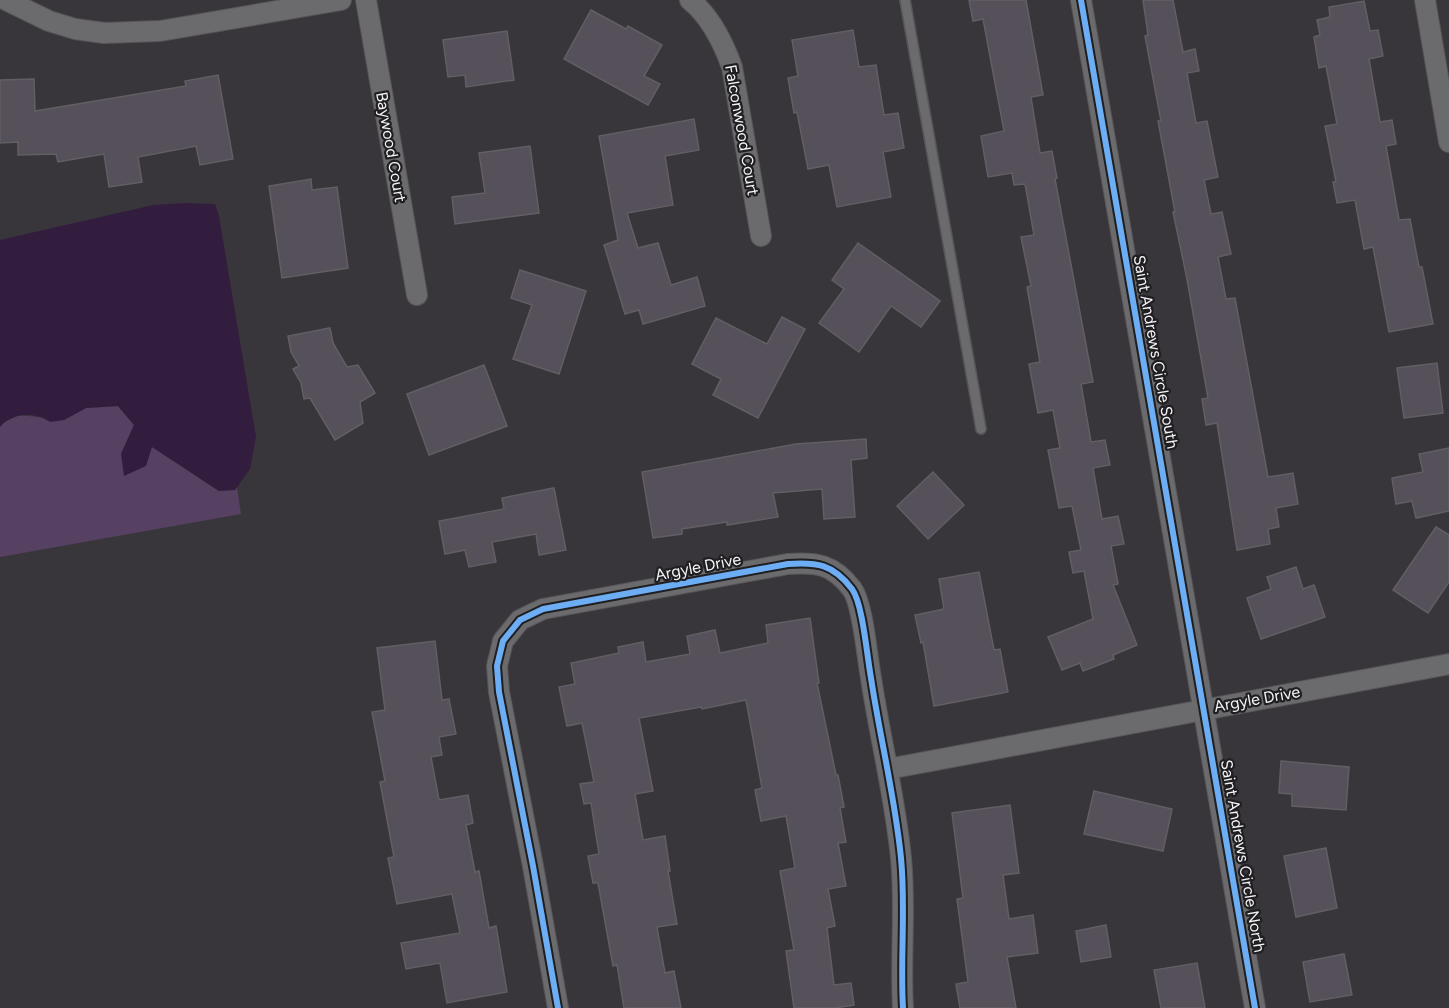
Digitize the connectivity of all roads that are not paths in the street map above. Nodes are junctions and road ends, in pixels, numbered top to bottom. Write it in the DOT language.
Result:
graph roads {
  1 [pos="6,0"];
  2 [pos="341,0"];
  3 [pos="366,0"];
  4 [pos="690,0"];
  5 [pos="905,0"];
  6 [pos="1081,0"];
  7 [pos="1425,0"];
  8 [pos="1449,142"];
  9 [pos="761,236"];
  10 [pos="417,295"];
  11 [pos="981,429"];
  12 [pos="1449,664"];
  13 [pos="1203,709"];
  14 [pos="888,769"];
  15 [pos="558,1008"];
  16 [pos="903,1008"];
  17 [pos="1255,1008"];
  1 -- 2 [label="street"];
  3 -- 10 [label="street, Baywood Court"];
  4 -- 9 [label="street, Falconwood Court"];
  5 -- 11 [label="lane"];
  6 -- 13 [label="street, Saint Andrews Circle South"];
  7 -- 8 [label="street"];
  12 -- 13 [label="street, Argyle Drive"];
  13 -- 14 [label="street, Argyle Drive"];
  13 -- 17 [label="street, Saint Andrews Circle North"];
  14 -- 15 [label="street, Argyle Drive"];
  14 -- 16 [label="street, Argyle Drive"];
}
